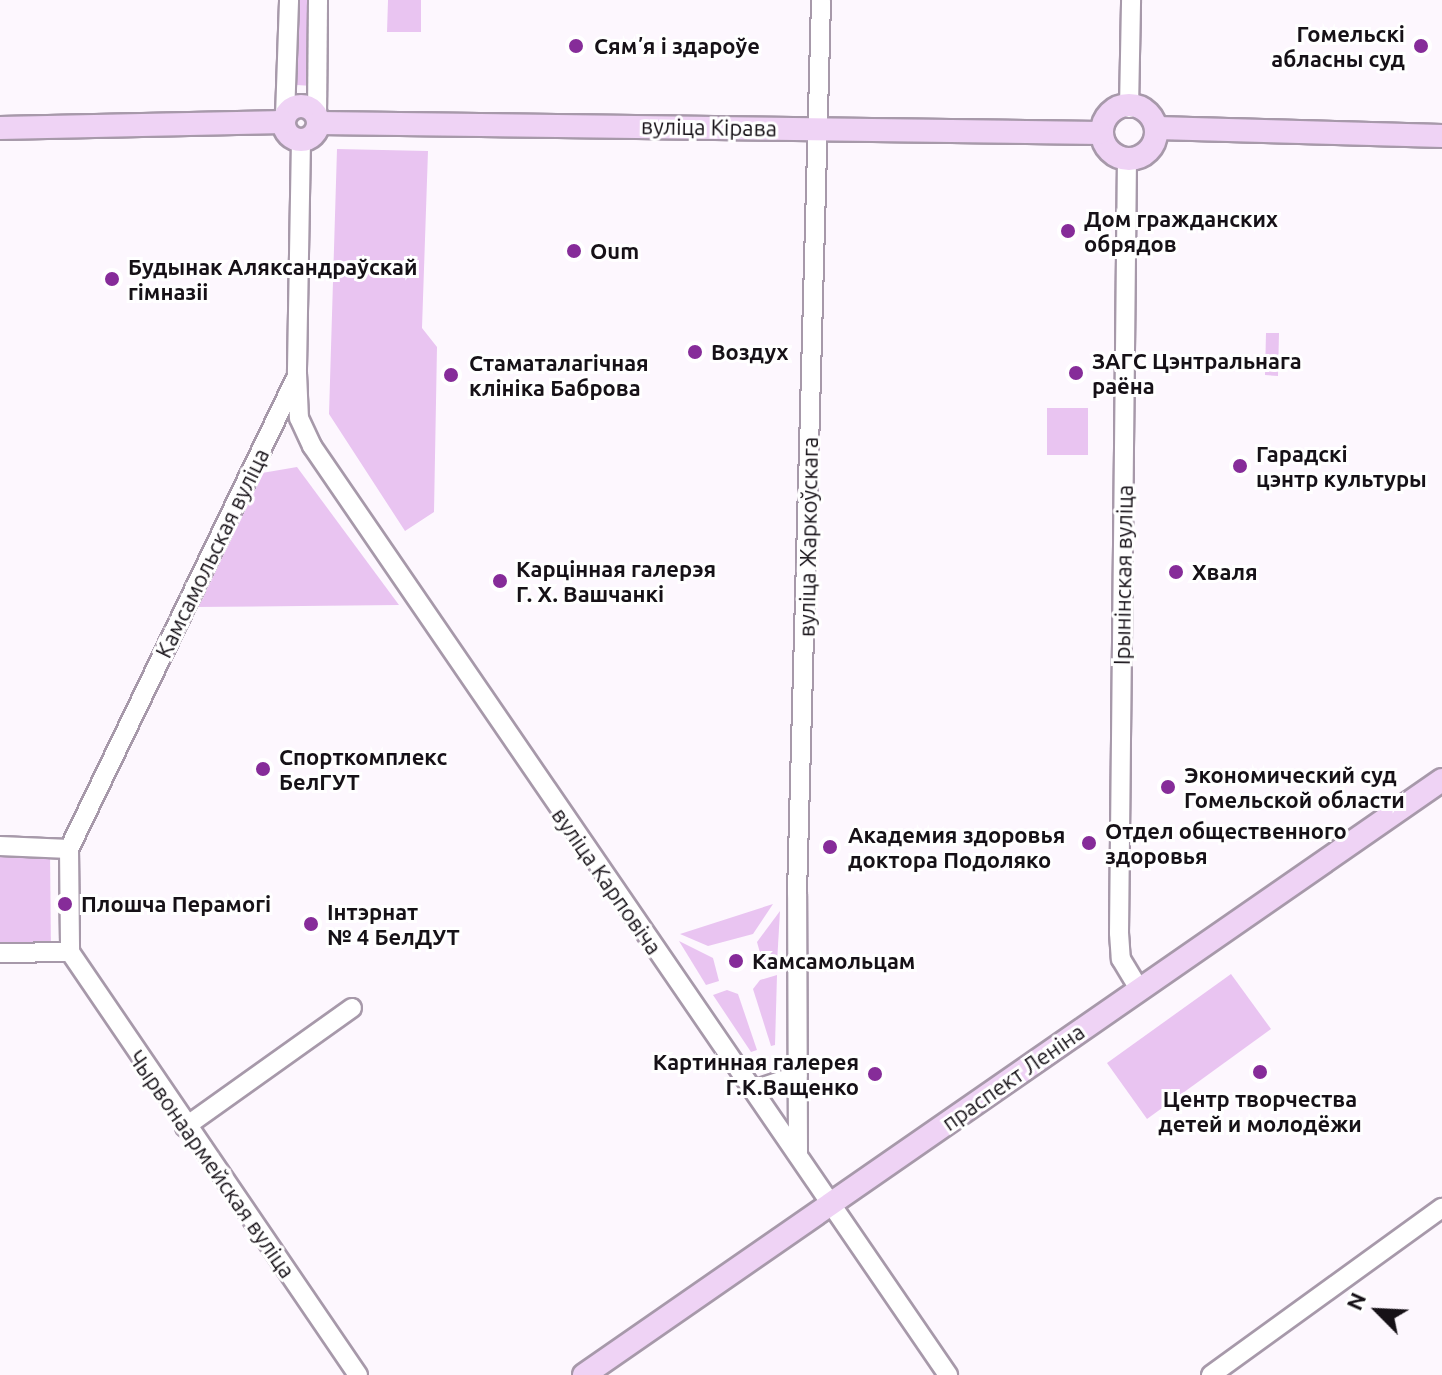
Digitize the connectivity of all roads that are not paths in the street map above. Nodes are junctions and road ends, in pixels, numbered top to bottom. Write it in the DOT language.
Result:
graph roads {
  1 [pos="289,0"];
  2 [pos="318,0"];
  3 [pos="821,0"];
  4 [pos="1131,0"];
  5 [pos="1129,108"];
  6 [pos="285,119"];
  7 [pos="318,120"];
  8 [pos="0,128"];
  9 [pos="1157,128"];
  10 [pos="819,130"];
  11 [pos="1100,133"];
  12 [pos="1442,136"];
  13 [pos="301,140"];
  14 [pos="1127,157"];
  15 [pos="297,373"];
  16 [pos="299,418"];
  17 [pos="273,428"];
  18 [pos="1442,780"];
  19 [pos="0,846"];
  20 [pos="69,849"];
  21 [pos="70,952"];
  22 [pos="0,953"];
  23 [pos="1139,989"];
  24 [pos="352,1008"];
  25 [pos="798,1075"];
  26 [pos="754,1090"];
  27 [pos="185,1127"];
  28 [pos="798,1153"];
  29 [pos="832,1202"];
  30 [pos="1442,1208"];
  31 [pos="358,1375"];
  32 [pos="584,1375"];
  33 [pos="948,1375"];
  34 [pos="1211,1375"];
  1 -- 6 [label="street"];
  2 -- 7 [label="street"];
  3 -- 10 [label="street, вуліца Жаркоўскага"];
  4 -- 5 [label="street"];
  5 -- 9 [label="main road"];
  5 -- 11 [label="main road"];
  6 -- 7 [label="main road"];
  6 -- 8 [label="main road"];
  6 -- 13 [label="main road"];
  7 -- 10 [label="main road, вуліца Кірава"];
  7 -- 13 [label="main road"];
  9 -- 12 [label="main road"];
  9 -- 14 [label="main road"];
  10 -- 11 [label="main road, вуліца Кірава"];
  10 -- 25 [label="street, вуліца Жаркоўскага"];
  11 -- 14 [label="main road"];
  13 -- 15 [label="street, Камсамольская вуліца"];
  14 -- 23 [label="street, Ірынінская вуліца"];
  15 -- 16 [label="street, вуліца Карповіча"];
  15 -- 17 [label="street, Камсамольская вуліца"];
  16 -- 17 [label="street"];
  16 -- 26 [label="street, вуліца Карповіча"];
  17 -- 20 [label="street, Камсамольская вуліца"];
  18 -- 23 [label="main road, праспект Леніна"];
  19 -- 20 [label="street"];
  20 -- 21 [label="street, Камсамольская вуліца"];
  21 -- 22 [label="street"];
  21 -- 27 [label="street, Чырвонаармейская вуліца"];
  23 -- 29 [label="main road, праспект Леніна"];
  24 -- 27 [label="street"];
  25 -- 26 [label="street"];
  25 -- 28 [label="street, вуліца Жаркоўскага"];
  26 -- 28 [label="street, вуліца Карповіча"];
  27 -- 31 [label="street, Чырвонаармейская вуліца"];
  28 -- 29 [label="street, вуліца Карповіча"];
  29 -- 32 [label="main road, праспект Леніна"];
  29 -- 33 [label="street, вуліца Карповіча"];
  30 -- 34 [label="street"];
}
